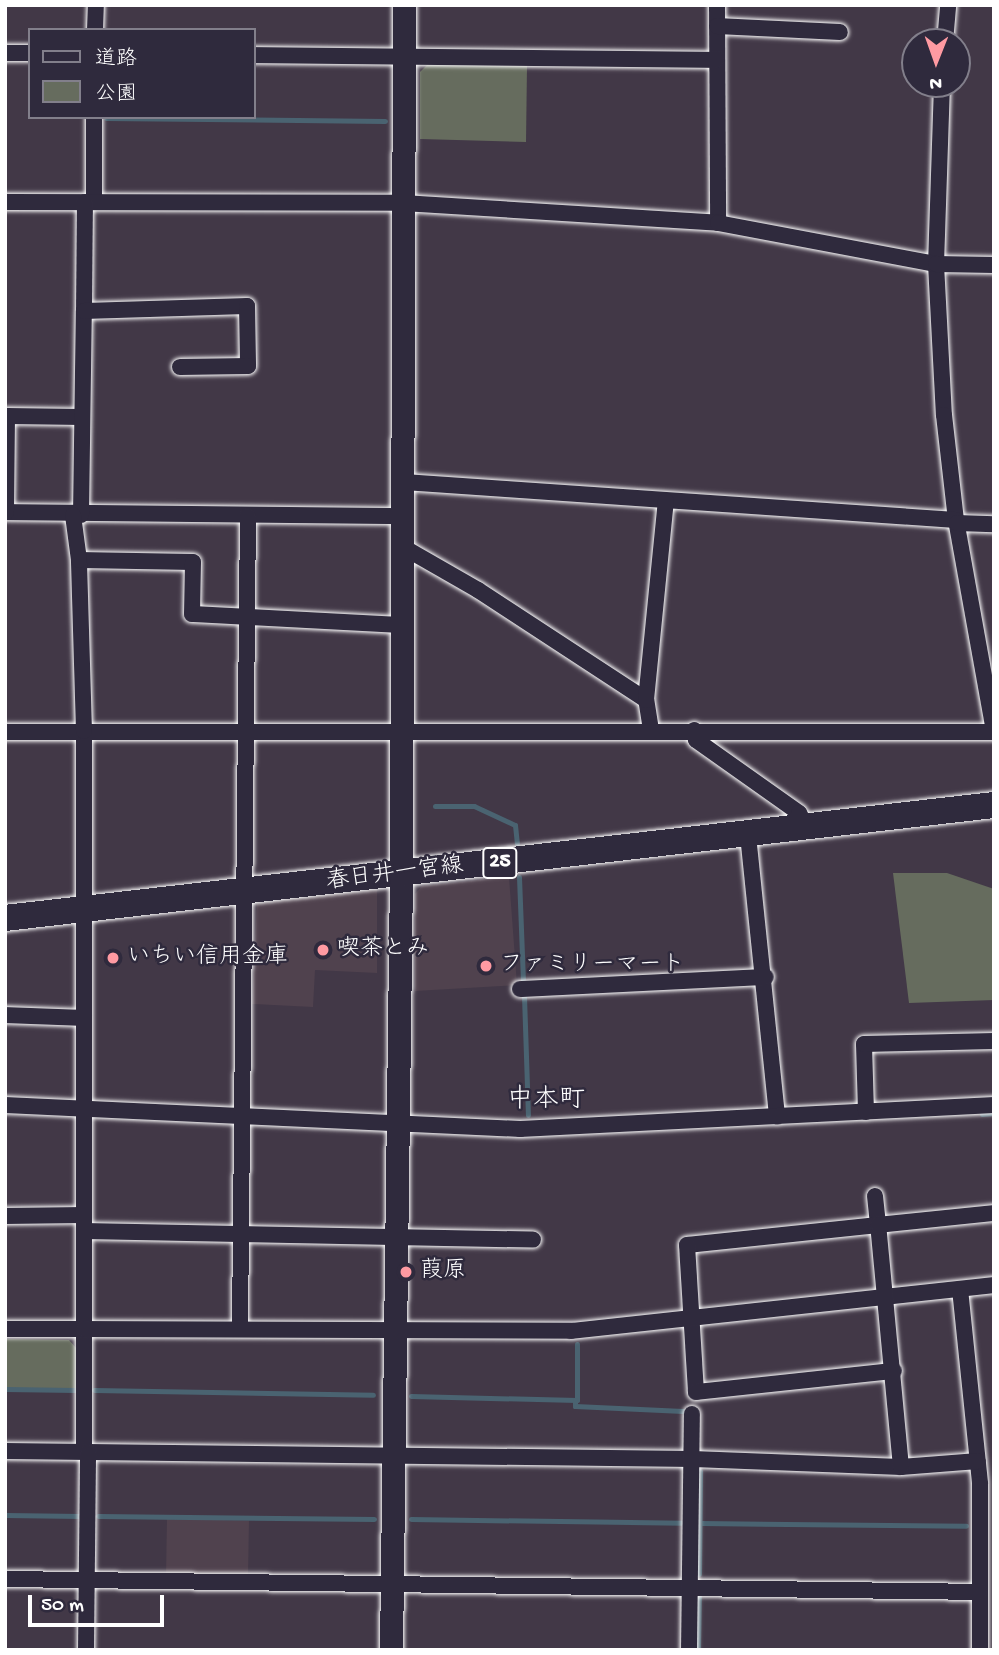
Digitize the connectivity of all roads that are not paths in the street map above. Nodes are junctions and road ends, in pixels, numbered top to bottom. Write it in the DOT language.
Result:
graph roads {
  1 [pos="96,5"];
  2 [pos="404,5"];
  3 [pos="717,5"];
  4 [pos="948,5"];
  5 [pos="717,26"];
  6 [pos="95,28"];
  7 [pos="946,28"];
  8 [pos="840,32"];
  9 [pos="5,53"];
  10 [pos="28,53"];
  11 [pos="256,55"];
  12 [pos="404,57"];
  13 [pos="717,60"];
  14 [pos="942,98"];
  15 [pos="94,119"];
  16 [pos="5,202"];
  17 [pos="89,202"];
  18 [pos="403,203"];
  19 [pos="718,223"];
  20 [pos="936,264"];
  21 [pos="994,265"];
  22 [pos="84,310"];
  23 [pos="180,367"];
  24 [pos="82,417"];
  25 [pos="404,482"];
  26 [pos="666,501"];
  27 [pos="6,512"];
  28 [pos="77,515"];
  29 [pos="248,516"];
  30 [pos="403,516"];
  31 [pos="956,522"];
  32 [pos="994,524"];
  33 [pos="403,547"];
  34 [pos="79,560"];
  35 [pos="248,617"];
  36 [pos="402,625"];
  37 [pos="646,700"];
  38 [pos="401,729"];
  39 [pos="246,730"];
  40 [pos="651,730"];
  41 [pos="695,730"];
  42 [pos="84,731"];
  43 [pos="5,732"];
  44 [pos="994,732"];
  45 [pos="994,805"];
  46 [pos="807,828"];
  47 [pos="748,835"];
  48 [pos="401,874"];
  49 [pos="243,893"];
  50 [pos="84,908"];
  51 [pos="5,918"];
  52 [pos="766,977"];
  53 [pos="520,989"];
  54 [pos="5,1016"];
  55 [pos="84,1018"];
  56 [pos="994,1041"];
  57 [pos="5,1105"];
  58 [pos="994,1105"];
  59 [pos="84,1108"];
  60 [pos="866,1112"];
  61 [pos="243,1115"];
  62 [pos="777,1117"];
  63 [pos="398,1122"];
  64 [pos="875,1196"];
  65 [pos="994,1213"];
  66 [pos="5,1216"];
  67 [pos="84,1223"];
  68 [pos="878,1225"];
  69 [pos="240,1235"];
  70 [pos="396,1239"];
  71 [pos="533,1240"];
  72 [pos="994,1285"];
  73 [pos="960,1289"];
  74 [pos="886,1297"];
  75 [pos="691,1318"];
  76 [pos="5,1329"];
  77 [pos="84,1329"];
  78 [pos="240,1329"];
  79 [pos="395,1329"];
  80 [pos="894,1371"];
  81 [pos="692,1414"];
  82 [pos="5,1451"];
  83 [pos="86,1452"];
  84 [pos="393,1455"];
  85 [pos="693,1460"];
  86 [pos="978,1461"];
  87 [pos="901,1467"];
  88 [pos="987,1567"];
  89 [pos="5,1580"];
  90 [pos="87,1581"];
  91 [pos="392,1584"];
  92 [pos="691,1588"];
  93 [pos="980,1592"];
  94 [pos="86,1650"];
  95 [pos="391,1650"];
  96 [pos="690,1650"];
  97 [pos="980,1650"];
  1 -- 6 [label="street"];
  2 -- 12 [label="street"];
  3 -- 5 [label="street"];
  4 -- 7 [label="street"];
  5 -- 8 [label="street"];
  5 -- 13 [label="street"];
  9 -- 10 [label="street"];
  11 -- 12 [label="street"];
  12 -- 13 [label="street"];
  12 -- 18 [label="street"];
  13 -- 19 [label="street"];
  14 -- 20 [label="street"];
  15 -- 17 [label="street"];
  16 -- 17 [label="street"];
  17 -- 18 [label="street"];
  17 -- 22 [label="street"];
  18 -- 19 [label="street"];
  18 -- 25 [label="street"];
  19 -- 20 [label="street"];
  20 -- 21 [label="street"];
  20 -- 31 [label="street"];
  22 -- 23 [label="street"];
  22 -- 24 [label="street"];
  24 -- 27 [label="street"];
  24 -- 28 [label="street"];
  25 -- 26 [label="street"];
  25 -- 30 [label="street"];
  26 -- 31 [label="street"];
  26 -- 37 [label="street"];
  27 -- 28 [label="street"];
  28 -- 29 [label="street"];
  28 -- 34 [label="street"];
  29 -- 30 [label="street"];
  29 -- 35 [label="street"];
  30 -- 33 [label="street"];
  31 -- 32 [label="street"];
  31 -- 44 [label="street"];
  33 -- 36 [label="street"];
  33 -- 37 [label="street"];
  34 -- 35 [label="street"];
  34 -- 42 [label="street"];
  35 -- 36 [label="street"];
  35 -- 39 [label="street"];
  36 -- 38 [label="street"];
  37 -- 40 [label="street"];
  38 -- 39 [label="street"];
  38 -- 40 [label="street"];
  38 -- 48 [label="street"];
  39 -- 42 [label="street"];
  39 -- 49 [label="street"];
  40 -- 41 [label="street"];
  41 -- 44 [label="street"];
  41 -- 46 [label="street"];
  42 -- 43 [label="street"];
  42 -- 50 [label="street"];
  45 -- 46 [label="main road, 春日井一宮線 / 25"];
  46 -- 47 [label="main road, 春日井一宮線 / 25"];
  47 -- 48 [label="main road, 春日井一宮線 / 25"];
  47 -- 52 [label="street"];
  48 -- 49 [label="main road, 春日井一宮線 / 25"];
  48 -- 63 [label="street"];
  49 -- 50 [label="main road, 春日井一宮線 / 25"];
  49 -- 61 [label="street"];
  50 -- 51 [label="main road, 春日井一宮線 / 25"];
  50 -- 55 [label="street"];
  52 -- 53 [label="street"];
  52 -- 62 [label="street"];
  54 -- 55 [label="street"];
  55 -- 59 [label="street"];
  56 -- 60 [label="street"];
  57 -- 59 [label="street"];
  58 -- 60 [label="street"];
  59 -- 61 [label="street"];
  59 -- 67 [label="street"];
  60 -- 62 [label="street"];
  61 -- 63 [label="street"];
  61 -- 69 [label="street"];
  62 -- 63 [label="street"];
  63 -- 70 [label="street"];
  64 -- 68 [label="street"];
  65 -- 68 [label="street"];
  66 -- 67 [label="street"];
  67 -- 69 [label="street"];
  67 -- 77 [label="street"];
  68 -- 74 [label="street"];
  68 -- 75 [label="street"];
  69 -- 70 [label="street"];
  69 -- 78 [label="street"];
  70 -- 71 [label="street"];
  70 -- 79 [label="street"];
  72 -- 73 [label="street"];
  73 -- 74 [label="street"];
  73 -- 86 [label="street"];
  74 -- 75 [label="street"];
  74 -- 80 [label="street"];
  75 -- 79 [label="street"];
  75 -- 80 [label="street"];
  76 -- 77 [label="street"];
  77 -- 78 [label="street"];
  77 -- 83 [label="street"];
  78 -- 79 [label="street"];
  79 -- 84 [label="street"];
  80 -- 87 [label="street"];
  81 -- 85 [label="street"];
  82 -- 83 [label="street"];
  83 -- 84 [label="street"];
  83 -- 90 [label="street"];
  84 -- 85 [label="street"];
  84 -- 91 [label="street"];
  85 -- 87 [label="street"];
  85 -- 92 [label="street"];
  86 -- 87 [label="street"];
  86 -- 88 [label="street"];
  88 -- 93 [label="street"];
  89 -- 90 [label="street"];
  90 -- 91 [label="street"];
  90 -- 94 [label="street"];
  91 -- 92 [label="street"];
  91 -- 95 [label="street"];
  92 -- 93 [label="street"];
  92 -- 96 [label="street"];
  93 -- 97 [label="street"];
}
